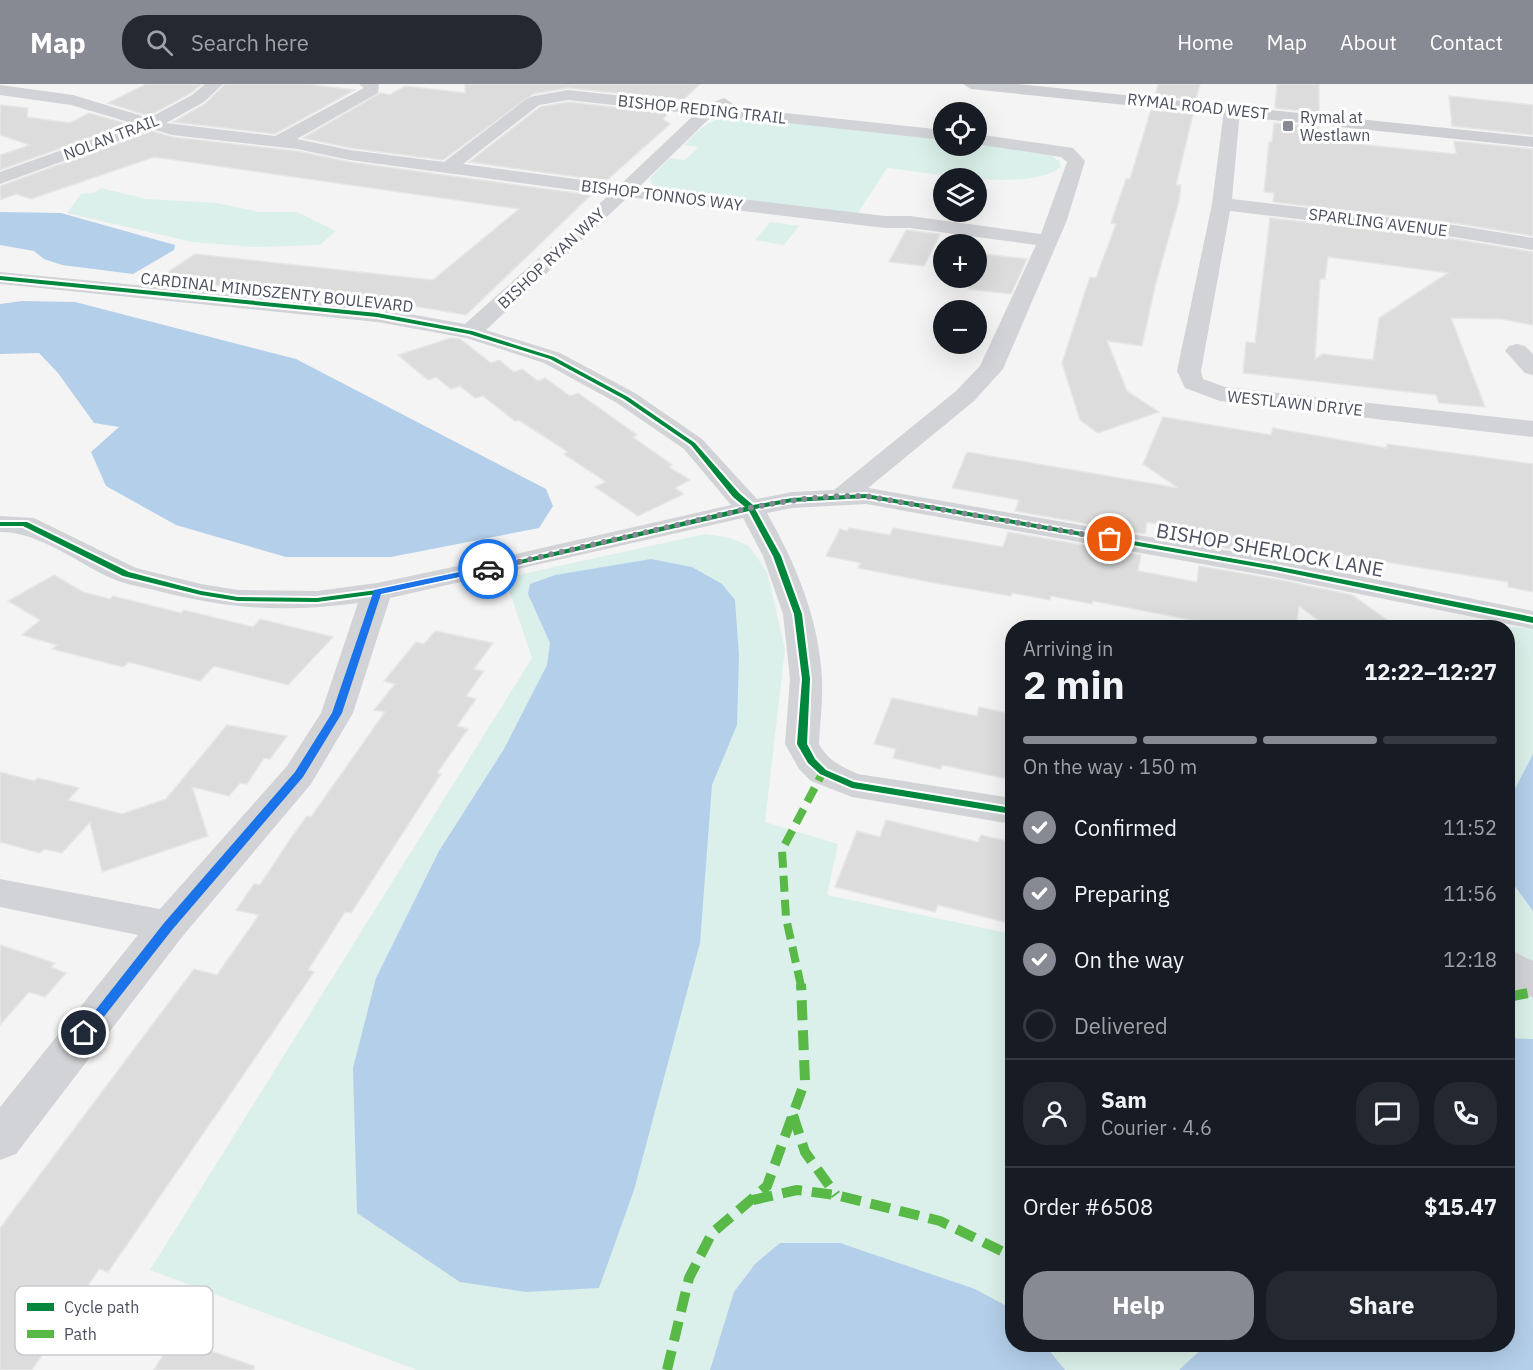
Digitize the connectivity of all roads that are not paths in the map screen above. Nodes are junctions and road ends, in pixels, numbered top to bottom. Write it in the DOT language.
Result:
graph roads {
  1 [pos="215,84"];
  2 [pos="367,84"];
  3 [pos="971,84"];
  4 [pos="0,90"];
  5 [pos="710,109"];
  6 [pos="1232,110"];
  7 [pos="150,123"];
  8 [pos="933,134"];
  9 [pos="987,141"];
  10 [pos="278,142"];
  11 [pos="1533,142"];
  12 [pos="447,168"];
  13 [pos="0,178"];
  14 [pos="624,191"];
  15 [pos="1222,204"];
  16 [pos="1047,241"];
  17 [pos="1533,244"];
  18 [pos="0,278"];
  19 [pos="470,332"];
  20 [pos="1533,429"];
  21 [pos="844,495"];
  22 [pos="750,508"];
  23 [pos="0,524"];
  24 [pos="377,592"];
  25 [pos="1469,617"];
  26 [pos="1533,620"];
  27 [pos="1005,810"];
  28 [pos="0,893"];
  29 [pos="168,926"];
  30 [pos="1515,970"];
  31 [pos="1533,982"];
  32 [pos="0,1140"];
  1 -- 7 [label="street, NOLAN TRAIL"];
  2 -- 10 [label="street"];
  3 -- 6 [label="main road, RYMAL ROAD WEST"];
  4 -- 7 [label="street, BISHOP TONNOS WAY"];
  5 -- 8 [label="street, BISHOP REDING TRAIL"];
  5 -- 12 [label="street, BISHOP REDING TRAIL"];
  5 -- 14 [label="street, BISHOP RYAN WAY"];
  6 -- 11 [label="main road, RYMAL ROAD WEST"];
  6 -- 15 [label="street, WESTLAWN DRIVE"];
  7 -- 10 [label="street, BISHOP TONNOS WAY"];
  7 -- 13 [label="street, NOLAN TRAIL"];
  9 -- 16 [label="street"];
  10 -- 12 [label="street, BISHOP TONNOS WAY"];
  12 -- 14 [label="street, BISHOP TONNOS WAY"];
  14 -- 16 [label="street, BISHOP TONNOS WAY"];
  14 -- 19 [label="street, BISHOP RYAN WAY"];
  15 -- 17 [label="street, SPARLING AVENUE"];
  15 -- 20 [label="street, WESTLAWN DRIVE"];
  16 -- 21 [label="street"];
  18 -- 19 [label="street, CARDINAL MINDSZENTY BOULEVARD"];
  19 -- 22 [label="street, CARDINAL MINDSZENTY BOULEVARD"];
  21 -- 22 [label="street, BISHOP SHERLOCK LANE"];
  21 -- 25 [label="street, BISHOP SHERLOCK LANE"];
  22 -- 24 [label="street, BISHOP SHERLOCK LANE"];
  22 -- 27 [label="street, CARDINAL MINDSZENTY BOULEVARD"];
  23 -- 24 [label="street, BISHOP SHERLOCK LANE"];
  24 -- 29 [label="street"];
  25 -- 26 [label="street, BISHOP SHERLOCK LANE"];
  28 -- 29 [label="street"];
  29 -- 32 [label="street"];
  30 -- 31 [label="street"];
}
